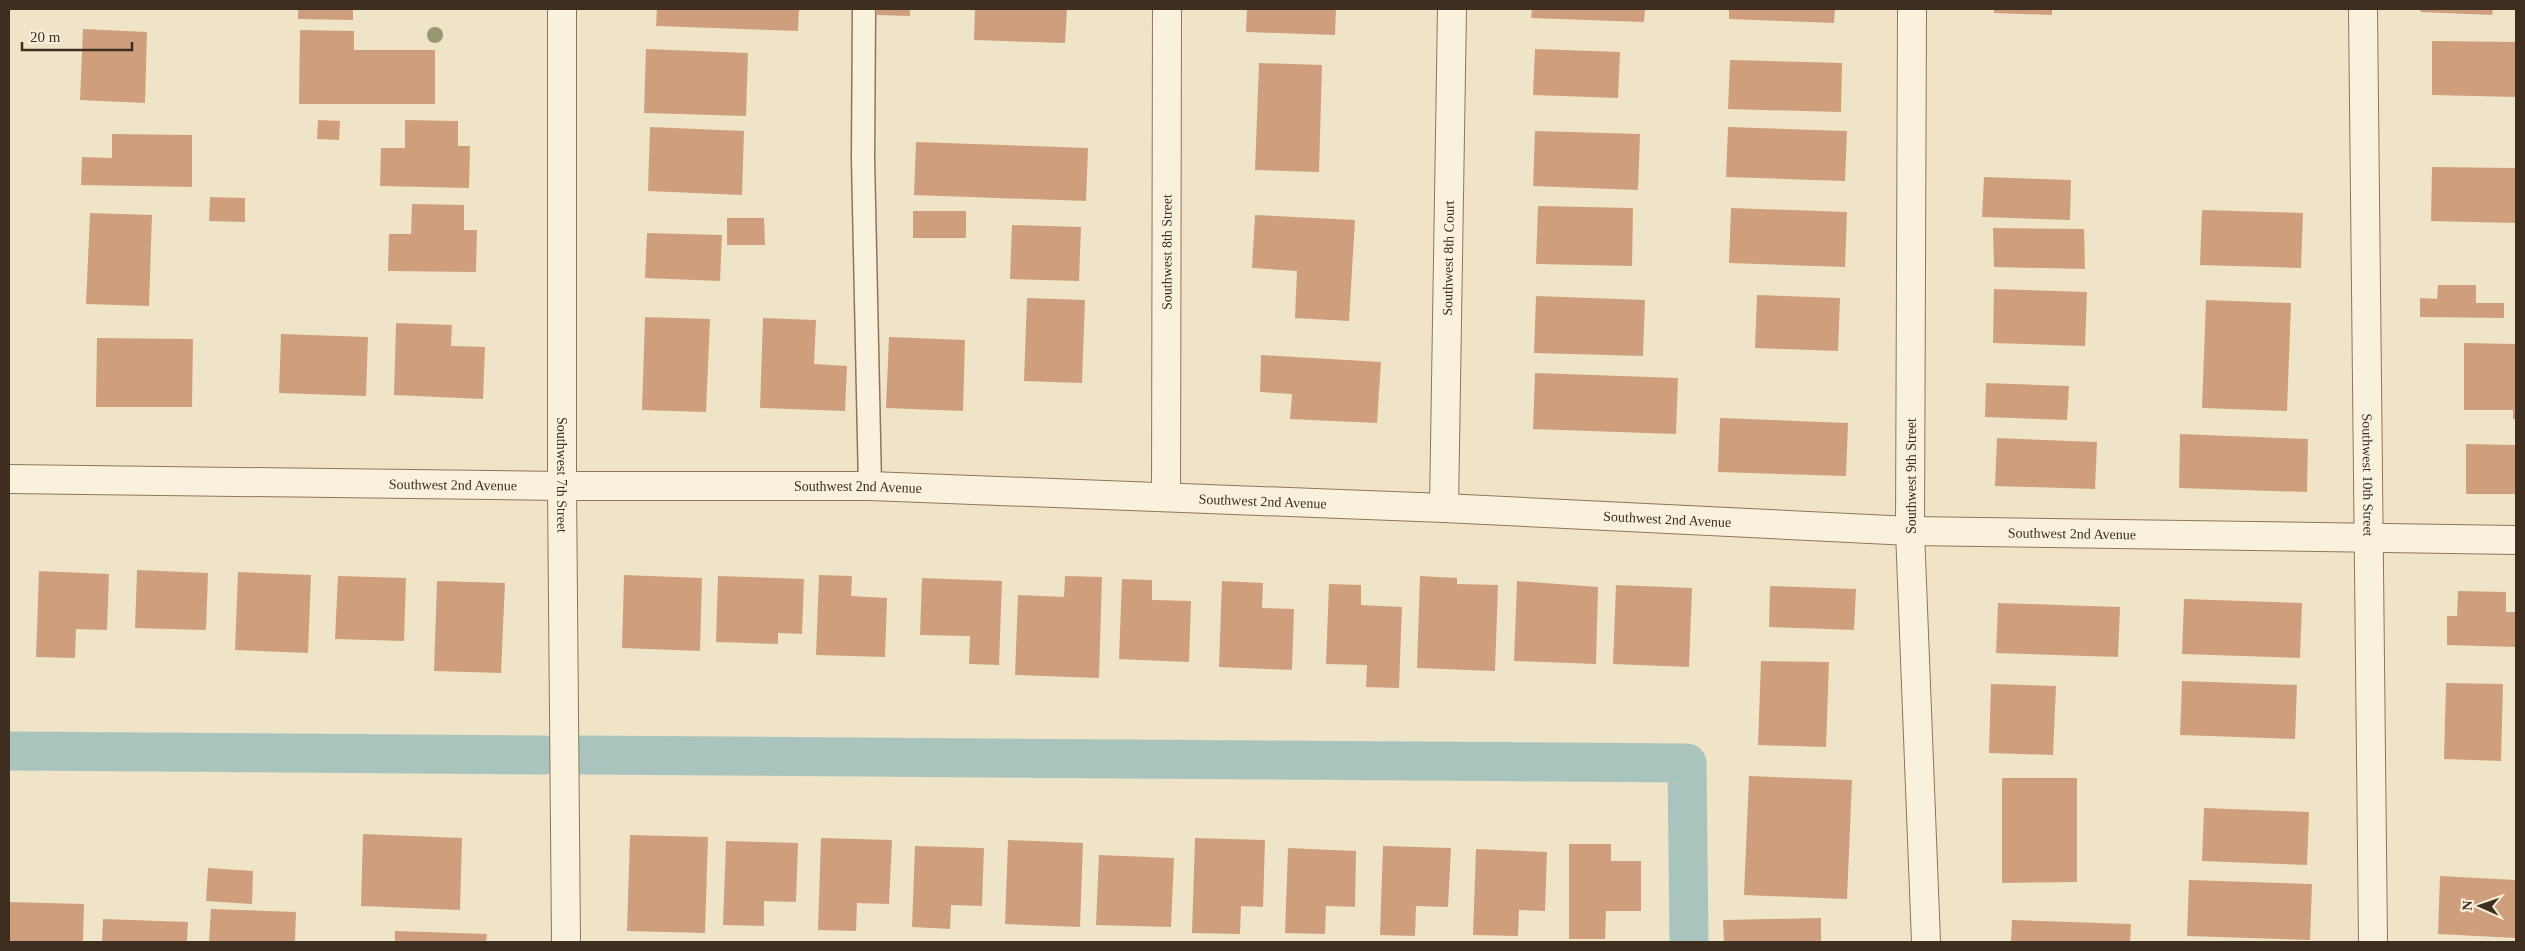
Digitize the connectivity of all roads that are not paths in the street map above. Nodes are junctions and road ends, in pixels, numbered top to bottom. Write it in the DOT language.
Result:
graph roads {
  1 [pos="562,9"];
  2 [pos="864,9"];
  3 [pos="1167,9"];
  4 [pos="1452,9"];
  5 [pos="1912,9"];
  6 [pos="2363,9"];
  7 [pos="9,479"];
  8 [pos="562,486"];
  9 [pos="870,486"];
  10 [pos="1166,496"];
  11 [pos="1444,508"];
  12 [pos="1910,531"];
  13 [pos="2367,538"];
  14 [pos="2516,540"];
  15 [pos="566,942"];
  16 [pos="1926,942"];
  17 [pos="2373,942"];
  1 -- 8 [label="street, Southwest 7th Street"];
  2 -- 9 [label="lane"];
  3 -- 10 [label="street, Southwest 8th Street"];
  4 -- 11 [label="street, Southwest 8th Court"];
  5 -- 12 [label="street, Southwest 9th Street"];
  6 -- 13 [label="street, Southwest 10th Street"];
  7 -- 8 [label="street, Southwest 2nd Avenue"];
  8 -- 9 [label="street, Southwest 2nd Avenue"];
  8 -- 15 [label="street, Southwest 7th Street"];
  9 -- 10 [label="street, Southwest 2nd Avenue"];
  10 -- 11 [label="street, Southwest 2nd Avenue"];
  11 -- 12 [label="street, Southwest 2nd Avenue"];
  12 -- 13 [label="street, Southwest 2nd Avenue"];
  12 -- 16 [label="street, Southwest 9th Street"];
  13 -- 14 [label="street, Southwest 2nd Avenue"];
  13 -- 17 [label="street, Southwest 10th Street"];
}
